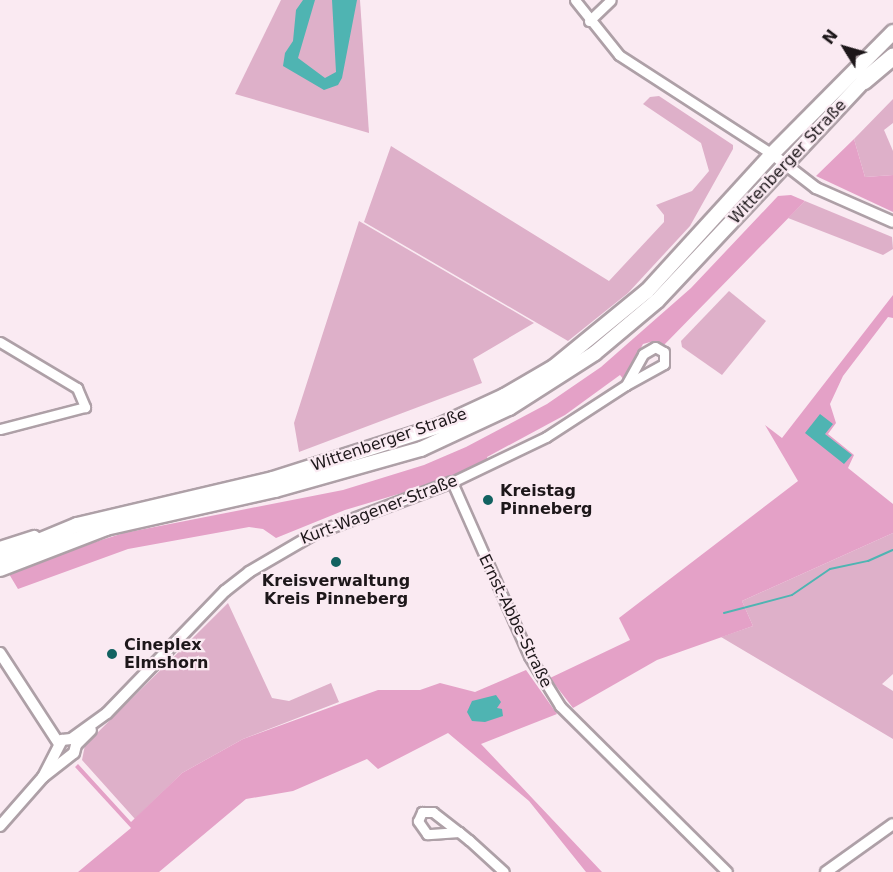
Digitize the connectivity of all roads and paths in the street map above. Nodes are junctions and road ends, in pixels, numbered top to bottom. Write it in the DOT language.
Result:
graph roads {
  1 [pos="575,0"];
  2 [pos="611,0"];
  3 [pos="590,21"];
  4 [pos="893,32"];
  5 [pos="893,49"];
  6 [pos="893,57"];
  7 [pos="864,81"];
  8 [pos="772,154"];
  9 [pos="786,165"];
  10 [pos="893,222"];
  11 [pos="0,342"];
  12 [pos="626,385"];
  13 [pos="0,429"];
  14 [pos="452,482"];
  15 [pos="56,532"];
  16 [pos="0,548"];
  17 [pos="0,557"];
  18 [pos="0,569"];
  19 [pos="0,653"];
  20 [pos="66,745"];
  21 [pos="893,824"];
  22 [pos="0,826"];
  23 [pos="459,832"];
  24 [pos="504,872"];
  25 [pos="727,872"];
  26 [pos="826,872"];
  1 -- 3 [label="street"];
  2 -- 3 [label="street"];
  3 -- 8 [label="street"];
  4 -- 8 [label="main road, Wittenberger Straße"];
  5 -- 7 [label="main road, Wittenberger Straße"];
  6 -- 7 [label="highway"];
  7 -- 9 [label="main road, Wittenberger Straße"];
  8 -- 9 [label="street"];
  8 -- 15 [label="main road, Wittenberger Straße"];
  9 -- 10 [label="street"];
  9 -- 18 [label="main road, Wittenberger Straße"];
  11 -- 13 [label="street"];
  12 -- 12 [label="street, Kurt-Wagener-Straße"];
  12 -- 14 [label="street, Kurt-Wagener-Straße"];
  14 -- 20 [label="street, Kurt-Wagener-Straße"];
  14 -- 25 [label="street, Ernst-Abbe-Straße"];
  15 -- 16 [label="main road"];
  15 -- 17 [label="main road, Wittenberger Straße"];
  19 -- 20 [label="street"];
  20 -- 22 [label="street, Kurt-Wagener-Straße"];
  21 -- 26 [label="street"];
  23 -- 24 [label="street"];
}
